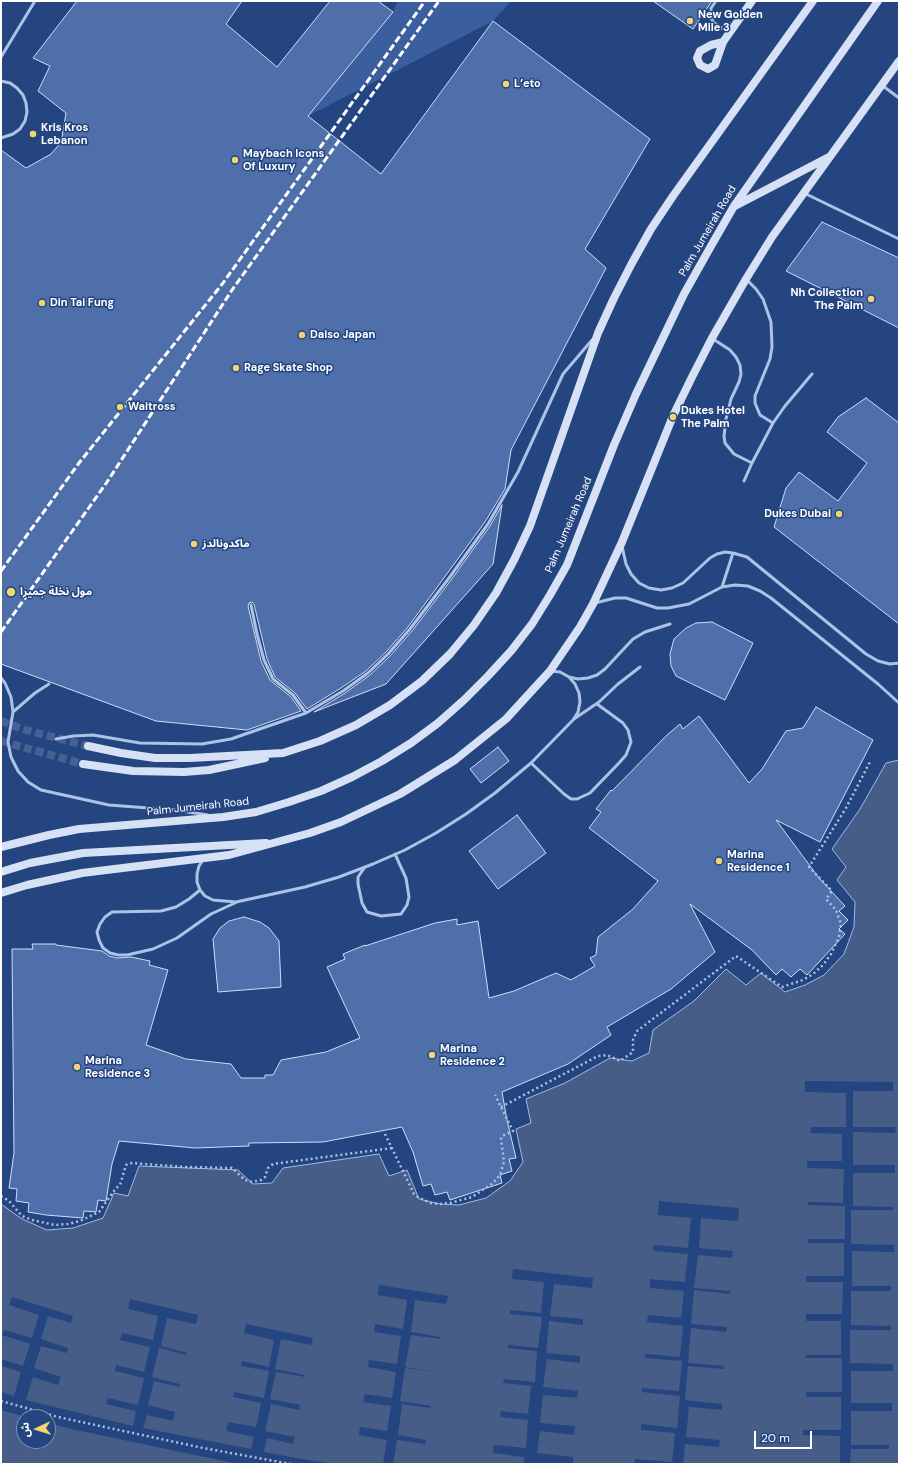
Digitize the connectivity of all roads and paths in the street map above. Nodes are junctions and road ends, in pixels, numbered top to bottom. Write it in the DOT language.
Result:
graph roads {
  1 [pos="35,1"];
  2 [pos="716,1"];
  3 [pos="752,1"];
  4 [pos="813,1"];
  5 [pos="878,1"];
  6 [pos="729,33"];
  7 [pos="723,42"];
  8 [pos="1,58"];
  9 [pos="899,61"];
  10 [pos="1,81"];
  11 [pos="882,85"];
  12 [pos="899,98"];
  13 [pos="1,138"];
  14 [pos="830,156"];
  15 [pos="804,193"];
  16 [pos="734,206"];
  17 [pos="899,239"];
  18 [pos="746,279"];
  19 [pos="598,333"];
  20 [pos="712,338"];
  21 [pos="812,374"];
  22 [pos="773,423"];
  23 [pos="752,462"];
  24 [pos="744,482"];
  25 [pos="622,542"];
  26 [pos="733,553"];
  27 [pos="722,586"];
  28 [pos="593,604"];
  29 [pos="252,605"];
  30 [pos="670,624"];
  31 [pos="899,663"];
  32 [pos="640,667"];
  33 [pos="550,671"];
  34 [pos="569,677"];
  35 [pos="1,678"];
  36 [pos="49,684"];
  37 [pos="899,703"];
  38 [pos="597,704"];
  39 [pos="13,712"];
  40 [pos="306,713"];
  41 [pos="573,720"];
  42 [pos="56,738"];
  43 [pos="88,746"];
  44 [pos="283,753"];
  45 [pos="871,760"];
  46 [pos="531,763"];
  47 [pos="83,764"];
  48 [pos="223,817"];
  49 [pos="278,842"];
  50 [pos="1,847"];
  51 [pos="395,854"];
  52 [pos="204,859"];
  53 [pos="365,867"];
  54 [pos="1,872"];
  55 [pos="200,890"];
  56 [pos="1,893"];
  57 [pos="236,902"];
  58 [pos="495,1095"];
  59 [pos="501,1107"];
  60 [pos="385,1134"];
  61 [pos="392,1148"];
  62 [pos="1,1196"];
  63 [pos="1,1401"];
  64 [pos="291,1464"];
  1 -- 8 [label="lane"];
  2 -- 6 [label="lane"];
  3 -- 6 [label="main road"];
  4 -- 19 [label="main road"];
  5 -- 16 [label="main road, Palm Jumeirah Road"];
  6 -- 7 [label="main road"];
  9 -- 11 [label="main road"];
  10 -- 13 [label="lane"];
  11 -- 12 [label="lane"];
  11 -- 14 [label="main road"];
  14 -- 15 [label="main road"];
  14 -- 16 [label="main road"];
  15 -- 17 [label="lane"];
  15 -- 18 [label="main road"];
  16 -- 48 [label="main road, Palm Jumeirah Road"];
  18 -- 20 [label="main road"];
  18 -- 22 [label="lane"];
  19 -- 40 [label="lane"];
  19 -- 44 [label="main road"];
  20 -- 23 [label="lane"];
  20 -- 25 [label="main road"];
  21 -- 22 [label="lane"];
  22 -- 23 [label="lane"];
  23 -- 24 [label="lane"];
  25 -- 26 [label="lane"];
  25 -- 28 [label="main road"];
  26 -- 27 [label="lane"];
  26 -- 31 [label="lane"];
  27 -- 28 [label="lane"];
  27 -- 37 [label="lane"];
  28 -- 33 [label="main road"];
  29 -- 40 [label="lane"];
  30 -- 34 [label="lane"];
  32 -- 38 [label="lane"];
  33 -- 34 [label="lane"];
  33 -- 49 [label="main road"];
  34 -- 41 [label="lane"];
  35 -- 39 [label="lane"];
  36 -- 39 [label="lane"];
  38 -- 41 [label="lane"];
  38 -- 46 [label="lane"];
  39 -- 48 [label="lane"];
  40 -- 42 [label="lane"];
  41 -- 46 [label="lane"];
  43 -- 44 [label="main road"];
  44 -- 47 [label="main road"];
  45 -- 59 [label="path"];
  46 -- 51 [label="lane"];
  48 -- 50 [label="main road, Palm Jumeirah Road"];
  49 -- 52 [label="main road"];
  49 -- 54 [label="main road"];
  51 -- 53 [label="lane"];
  51 -- 53 [label="lane"];
  52 -- 55 [label="lane"];
  52 -- 56 [label="main road"];
  53 -- 57 [label="lane"];
  55 -- 57 [label="lane"];
  55 -- 57 [label="lane"];
  58 -- 59 [label="path"];
  59 -- 61 [label="path"];
  60 -- 61 [label="path"];
  61 -- 62 [label="path"];
  63 -- 64 [label="path"];
}
